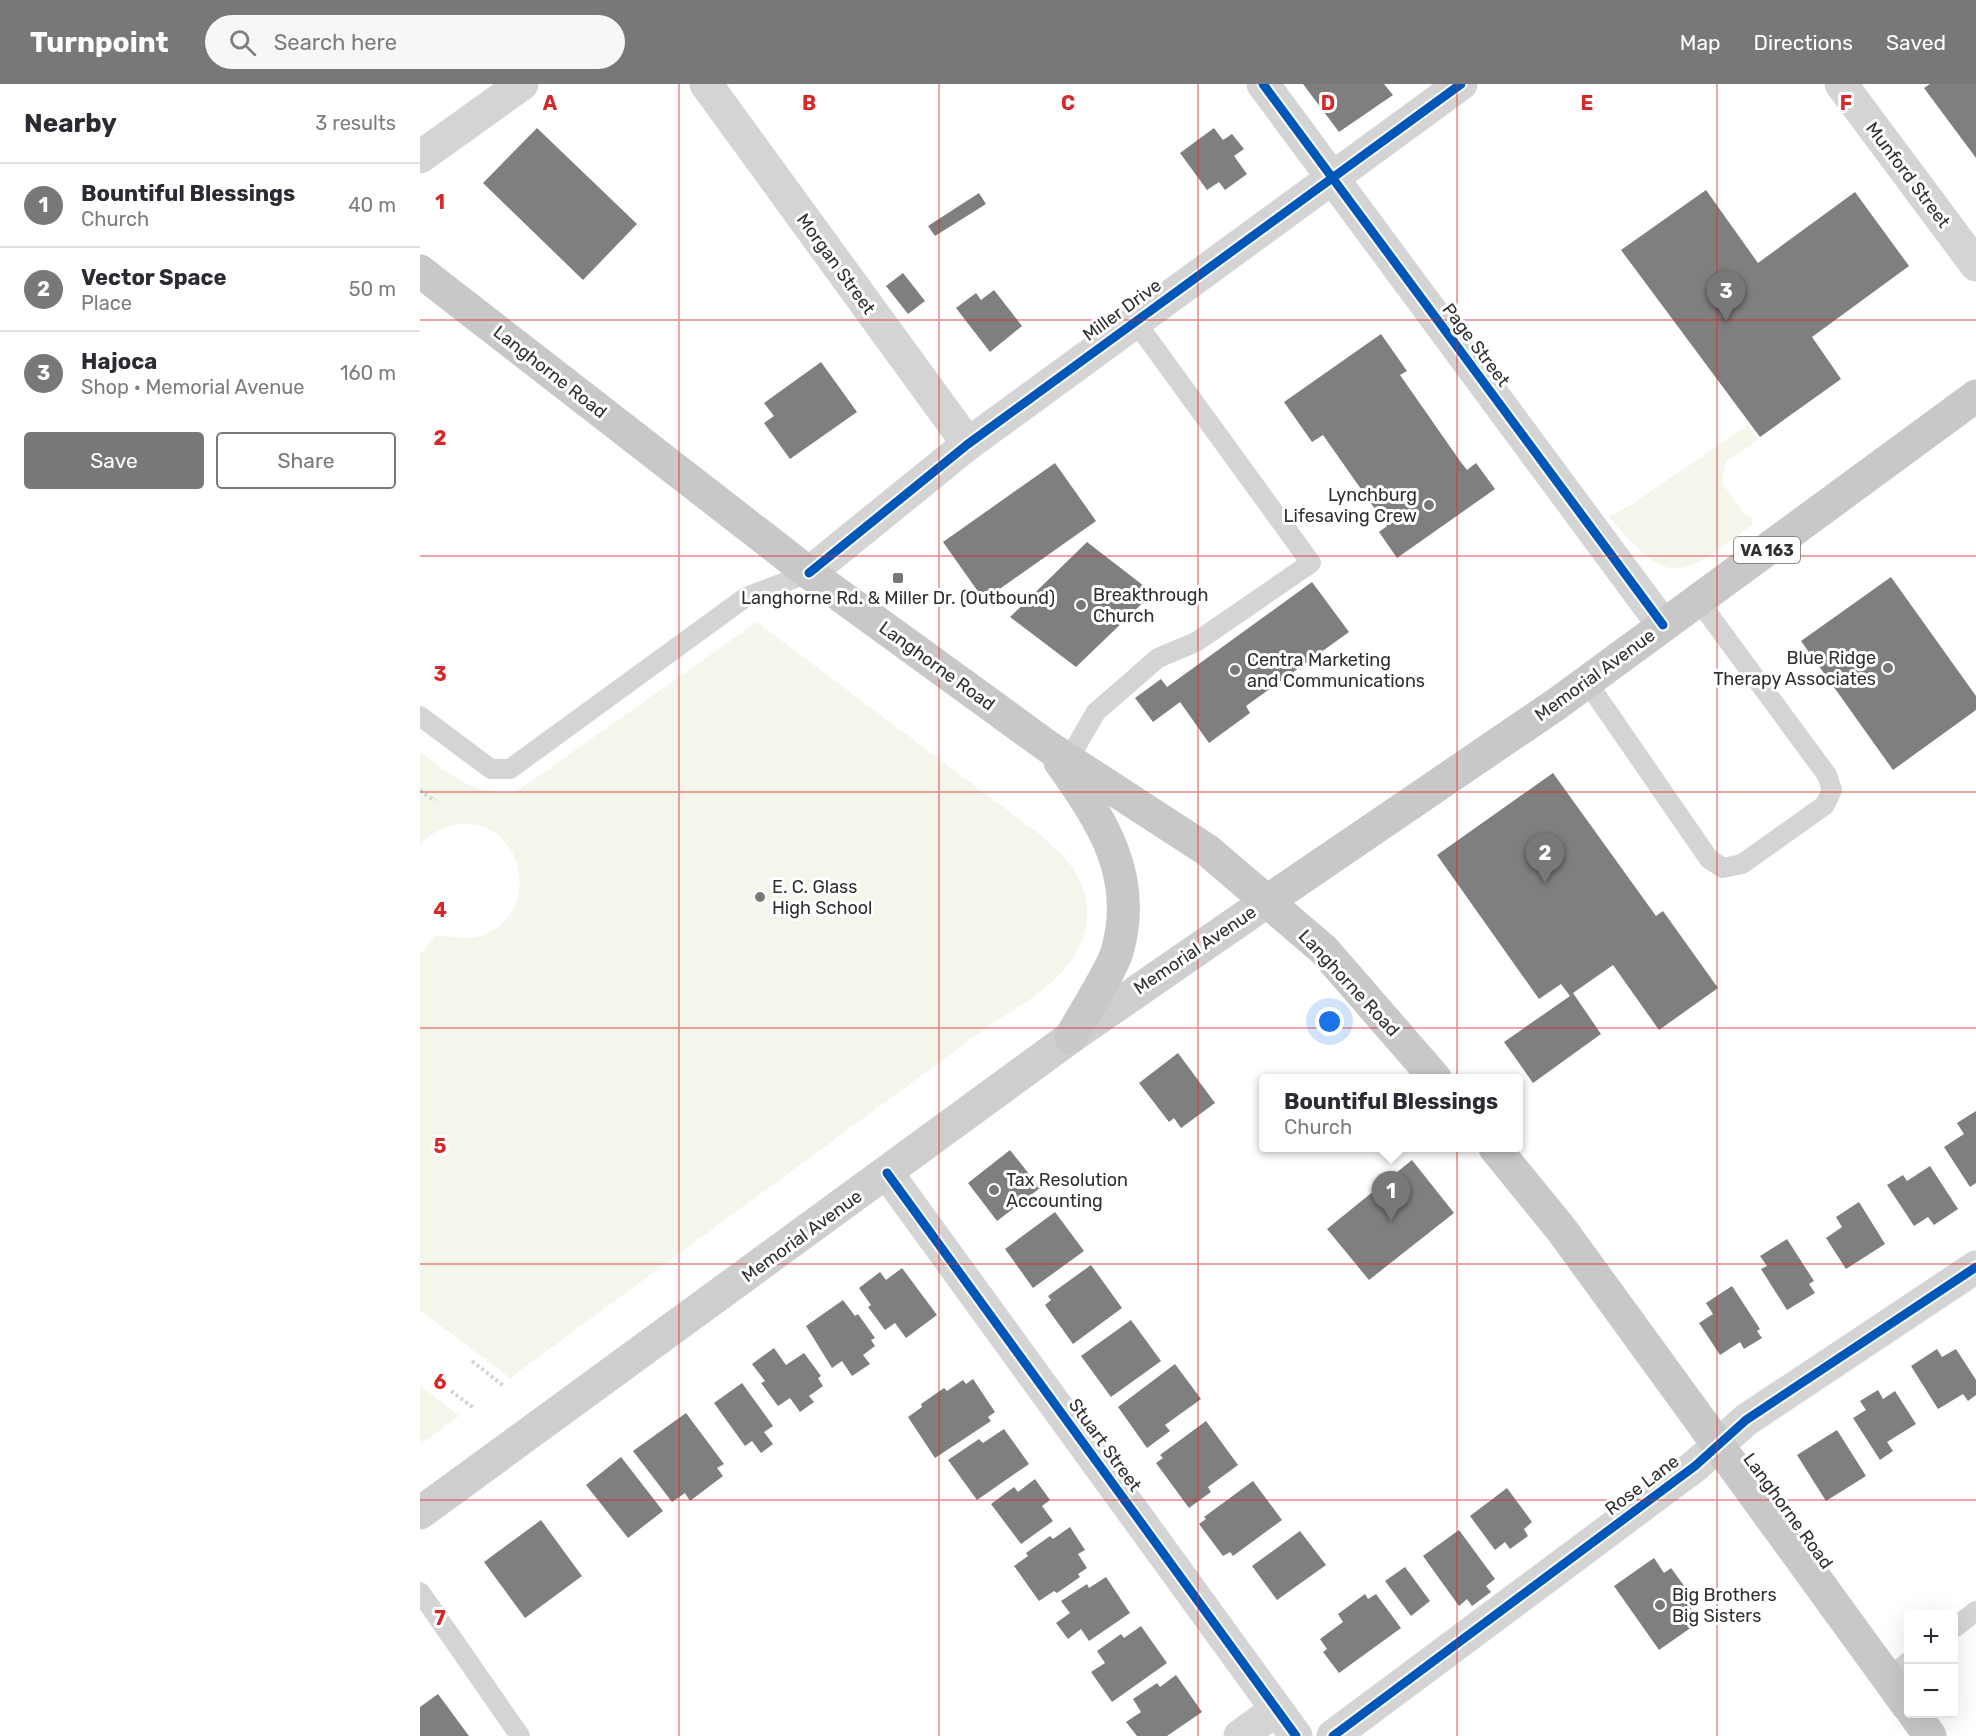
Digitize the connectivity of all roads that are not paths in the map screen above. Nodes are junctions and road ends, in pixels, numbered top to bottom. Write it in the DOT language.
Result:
graph roads {
  1 [pos="522,84"];
  2 [pos="706,84"];
  3 [pos="1263,84"];
  4 [pos="1461,84"];
  5 [pos="1841,84"];
  6 [pos="420,157"];
  7 [pos="1331,178"];
  8 [pos="1976,265"];
  9 [pos="420,271"];
  10 [pos="1135,321"];
  11 [pos="1976,396"];
  12 [pos="968,444"];
  13 [pos="810,573"];
  14 [pos="1698,600"];
  15 [pos="1663,626"];
  16 [pos="1587,682"];
  17 [pos="420,716"];
  18 [pos="1059,754"];
  19 [pos="1269,900"];
  20 [pos="1071,1037"];
  21 [pos="1432,1074"];
  22 [pos="1498,1152"];
  23 [pos="887,1173"];
  24 [pos="1976,1267"];
  25 [pos="1720,1444"];
  26 [pos="420,1513"];
  27 [pos="420,1592"];
  28 [pos="1976,1611"];
  29 [pos="1958,1624"];
  30 [pos="1898,1670"];
  31 [pos="1904,1692"];
  32 [pos="1276,1710"];
  33 [pos="1917,1718"];
  34 [pos="520,1736"];
  35 [pos="1240,1736"];
  36 [pos="1296,1736"];
  37 [pos="1333,1736"];
  38 [pos="1930,1736"];
  1 -- 6 [label="street"];
  2 -- 12 [label="street, Morgan Street"];
  3 -- 7 [label="street, Page Street"];
  4 -- 7 [label="street, Miller Drive"];
  5 -- 8 [label="street, Munford Street"];
  7 -- 10 [label="street, Miller Drive"];
  7 -- 15 [label="street, Page Street"];
  9 -- 13 [label="main road, Langhorne Road"];
  10 -- 12 [label="street, Miller Drive"];
  10 -- 18 [label="lane"];
  11 -- 14 [label="main road, Memorial Avenue / VA 163"];
  12 -- 13 [label="street, Miller Drive"];
  13 -- 17 [label="lane"];
  13 -- 18 [label="main road, Langhorne Road"];
  14 -- 15 [label="main road, Memorial Avenue / VA 163"];
  14 -- 16 [label="lane"];
  15 -- 16 [label="main road, Memorial Avenue / VA 163"];
  16 -- 19 [label="main road, Memorial Avenue / VA 163"];
  18 -- 19 [label="main road, Langhorne Road"];
  18 -- 20 [label="main road"];
  19 -- 20 [label="main road, Memorial Avenue / VA 163"];
  19 -- 21 [label="main road, Langhorne Road"];
  20 -- 23 [label="main road, Memorial Avenue / VA 163"];
  22 -- 25 [label="main road, Langhorne Road"];
  23 -- 26 [label="main road, Memorial Avenue / VA 163"];
  23 -- 32 [label="street, Stuart Street"];
  24 -- 25 [label="street, Rose Lane"];
  25 -- 30 [label="main road, Langhorne Road"];
  25 -- 37 [label="street, Rose Lane"];
  27 -- 34 [label="lane"];
  28 -- 29 [label="lane"];
  30 -- 31 [label="main road, Langhorne Road"];
  32 -- 35 [label="street"];
  32 -- 36 [label="street, Stuart Street"];
  33 -- 38 [label="main road"];
}
